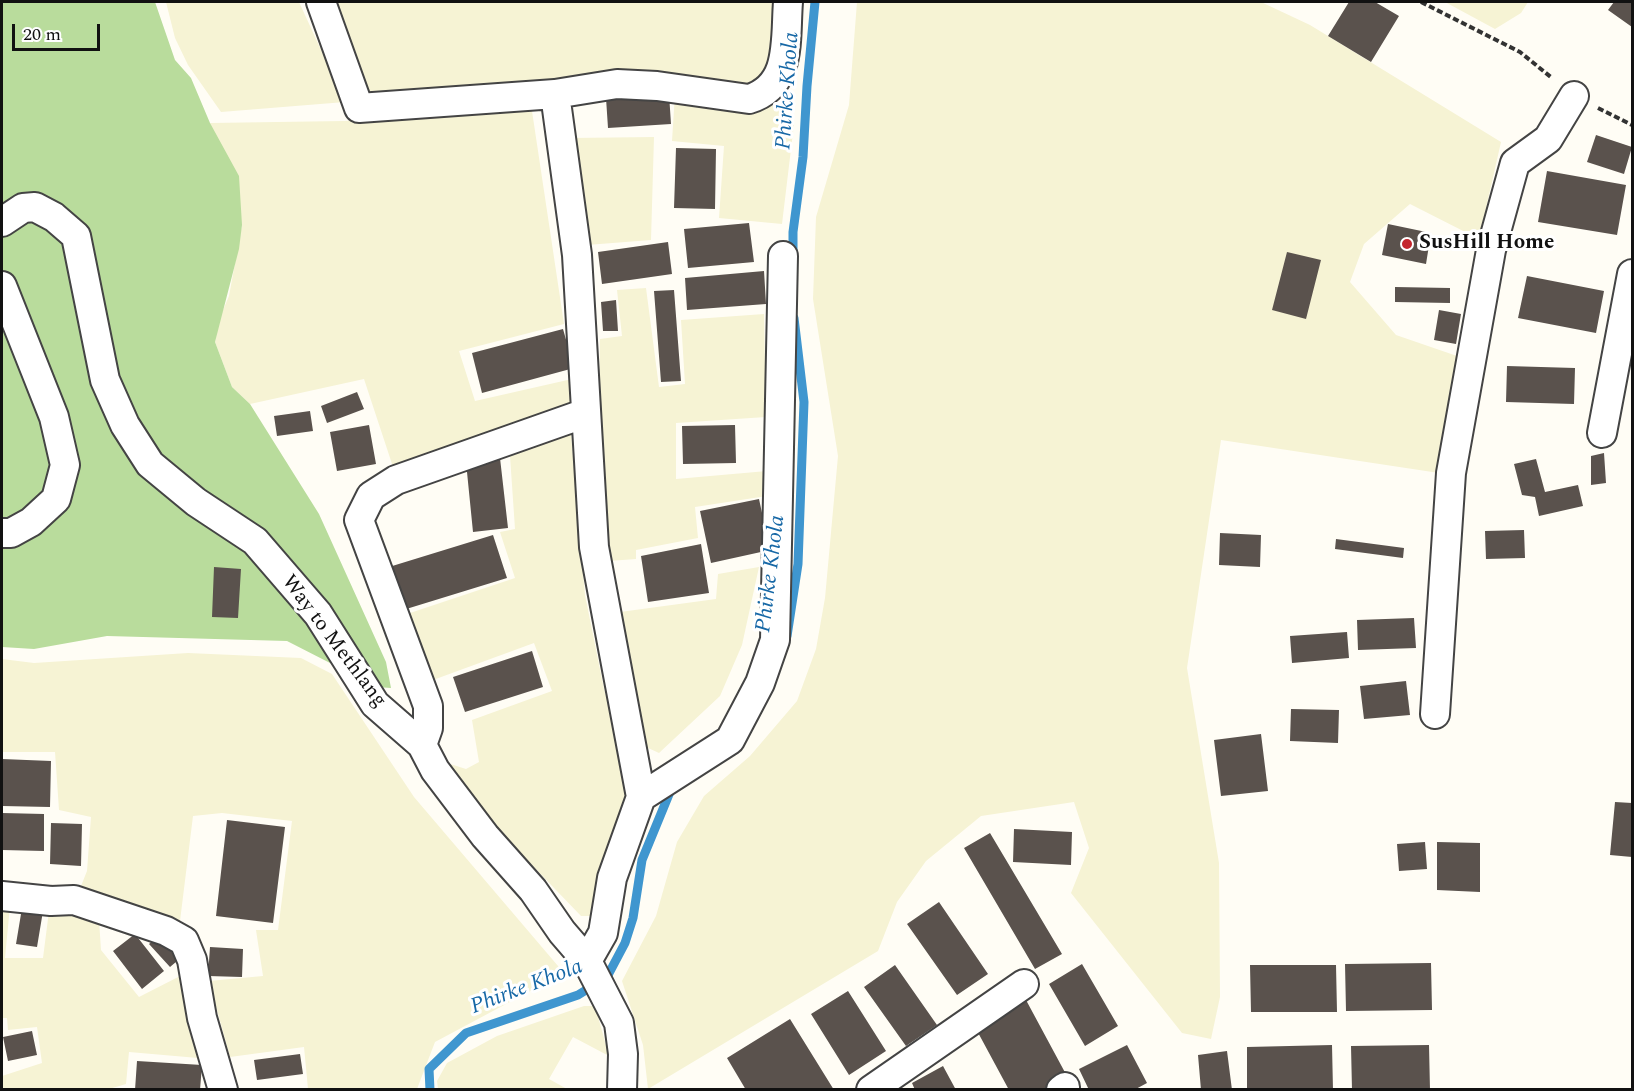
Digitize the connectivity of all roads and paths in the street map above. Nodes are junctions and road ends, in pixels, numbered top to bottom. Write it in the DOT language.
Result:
graph roads {
  1 [pos="321,2"];
  2 [pos="788,2"];
  3 [pos="1421,2"];
  4 [pos="555,94"];
  5 [pos="1574,96"];
  6 [pos="1632,125"];
  7 [pos="2,222"];
  8 [pos="783,256"];
  9 [pos="1632,274"];
  10 [pos="2,286"];
  11 [pos="586,413"];
  12 [pos="1602,433"];
  13 [pos="2,533"];
  14 [pos="1434,714"];
  15 [pos="422,745"];
  16 [pos="640,797"];
  17 [pos="2,896"];
  18 [pos="587,961"];
  19 [pos="1024,984"];
  20 [pos="224,1089"];
  21 [pos="622,1089"];
  22 [pos="871,1089"];
  1 -- 4 [label="street"];
  2 -- 4 [label="street"];
  3 -- 5 [label="path"];
  4 -- 11 [label="street"];
  5 -- 6 [label="path"];
  5 -- 14 [label="street"];
  7 -- 15 [label="street, Way to Methlang"];
  8 -- 16 [label="street"];
  9 -- 12 [label="street"];
  10 -- 13 [label="street"];
  11 -- 15 [label="street"];
  11 -- 16 [label="street"];
  15 -- 18 [label="street, Way to Methlang"];
  16 -- 18 [label="street"];
  17 -- 20 [label="street"];
  18 -- 21 [label="street, Way to Methlang"];
  19 -- 22 [label="street"];
}
